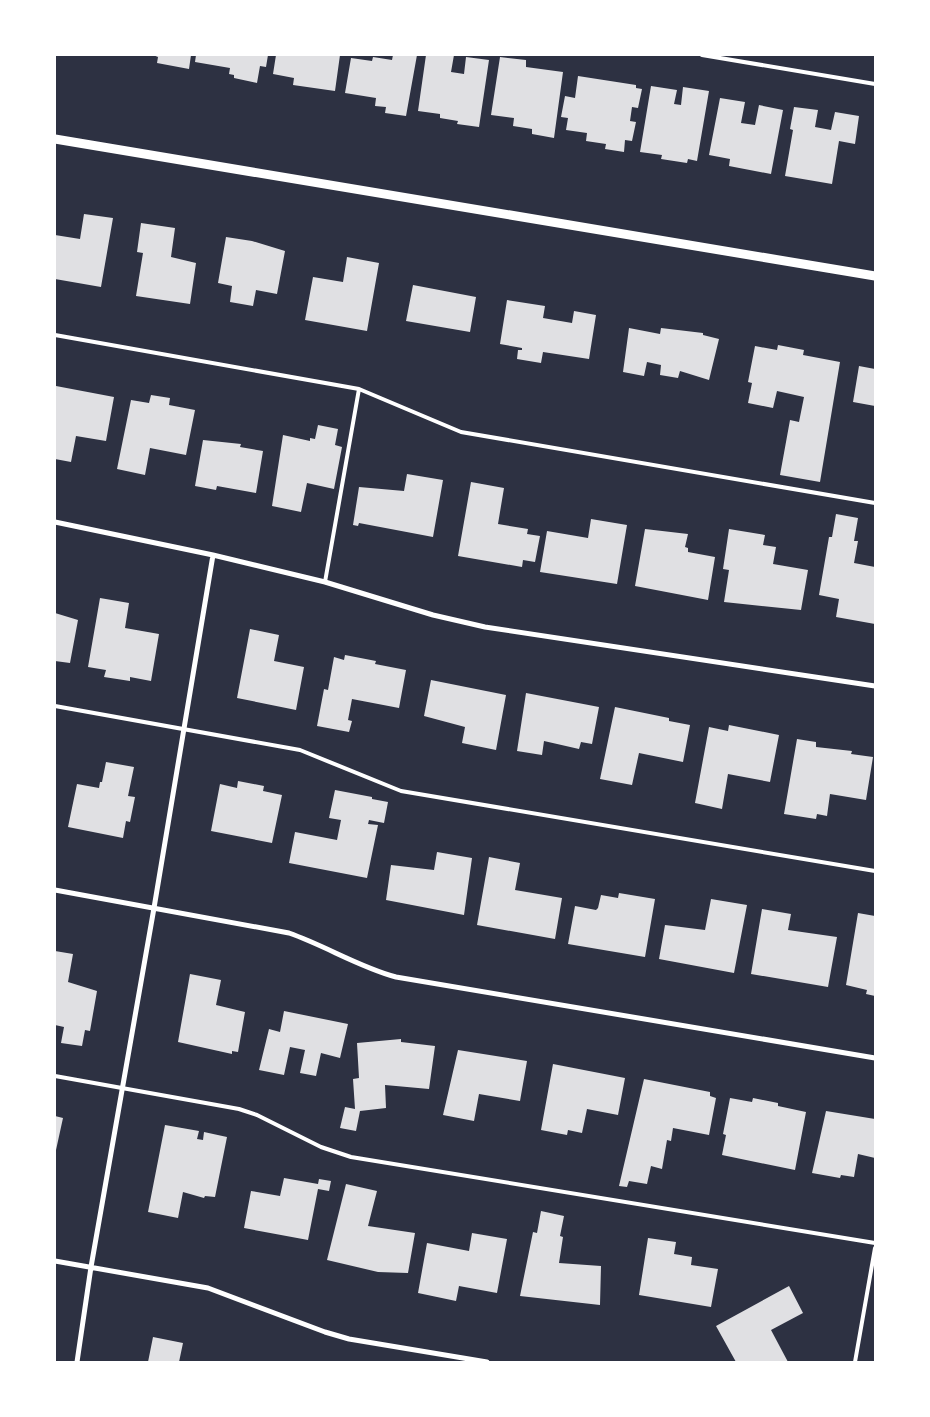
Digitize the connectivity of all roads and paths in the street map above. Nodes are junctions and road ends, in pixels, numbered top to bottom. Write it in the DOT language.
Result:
graph roads {
  1 [pos="702,55"];
  2 [pos="875,84"];
  3 [pos="55,139"];
  4 [pos="875,276"];
  5 [pos="55,334"];
  6 [pos="359,389"];
  7 [pos="875,503"];
  8 [pos="55,522"];
  9 [pos="213,555"];
  10 [pos="325,582"];
  11 [pos="875,686"];
  12 [pos="55,706"];
  13 [pos="184,729"];
  14 [pos="875,871"];
  15 [pos="55,890"];
  16 [pos="154,908"];
  17 [pos="875,1058"];
  18 [pos="55,1076"];
  19 [pos="123,1088"];
  20 [pos="875,1243"];
  21 [pos="875,1248"];
  22 [pos="55,1260"];
  23 [pos="92,1267"];
  24 [pos="77,1362"];
  25 [pos="487,1362"];
  26 [pos="855,1362"];
  1 -- 2 [label="lane"];
  3 -- 4 [label="street"];
  5 -- 6 [label="lane"];
  6 -- 7 [label="lane"];
  6 -- 10 [label="lane"];
  8 -- 9 [label="street"];
  9 -- 10 [label="street"];
  9 -- 13 [label="street"];
  10 -- 11 [label="street"];
  12 -- 13 [label="lane"];
  13 -- 14 [label="lane"];
  13 -- 16 [label="street"];
  15 -- 16 [label="street"];
  16 -- 17 [label="street"];
  16 -- 19 [label="street"];
  18 -- 19 [label="lane"];
  19 -- 20 [label="lane"];
  19 -- 23 [label="street"];
  21 -- 26 [label="lane"];
  22 -- 23 [label="street"];
  23 -- 24 [label="street"];
  23 -- 25 [label="street"];
}
